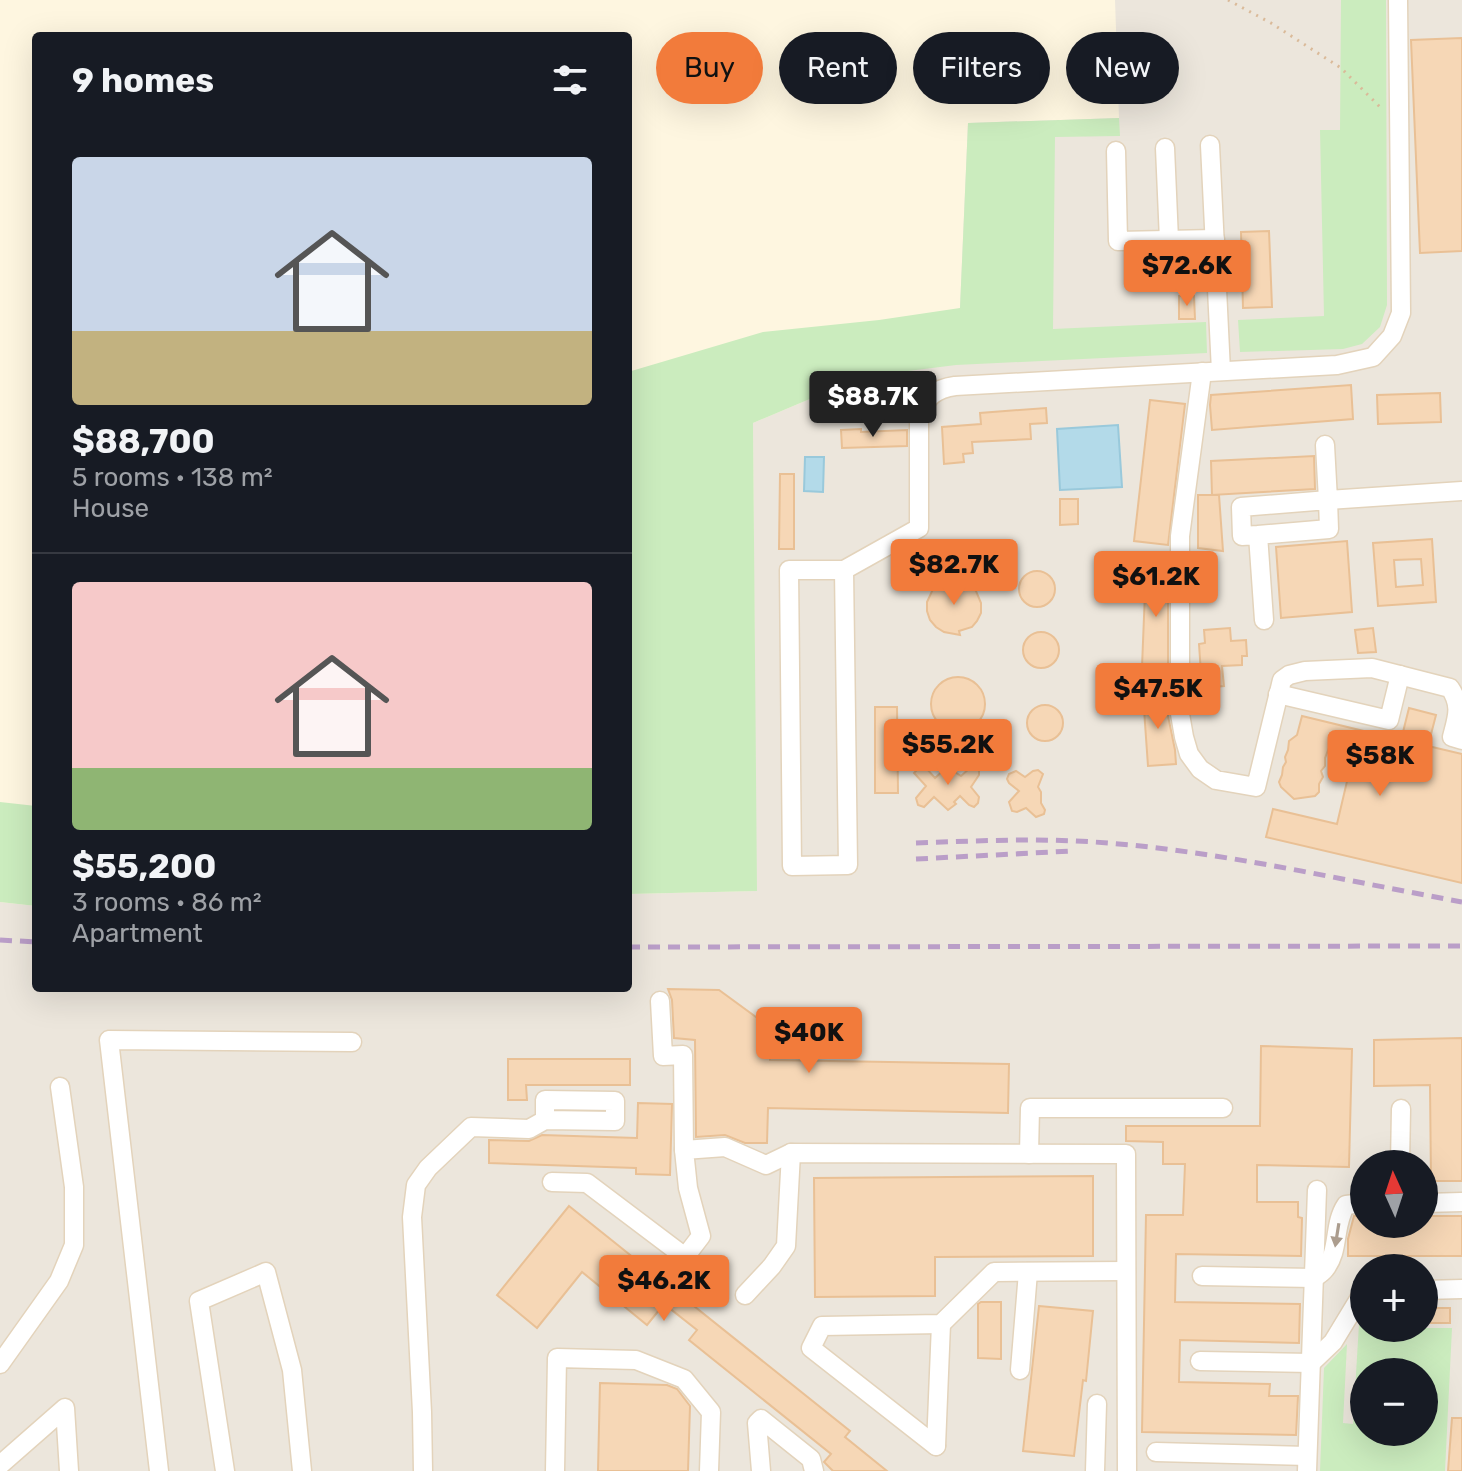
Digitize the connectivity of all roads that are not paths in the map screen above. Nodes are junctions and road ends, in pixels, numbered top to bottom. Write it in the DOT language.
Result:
graph roads {
  1 [pos="1398,0"];
  2 [pos="1210,145"];
  3 [pos="1165,148"];
  4 [pos="1116,151"];
  5 [pos="1215,239"];
  6 [pos="1169,240"];
  7 [pos="1221,371"];
  8 [pos="1202,372"];
  9 [pos="1325,445"];
  10 [pos="1462,491"];
  11 [pos="1328,500"];
  12 [pos="1258,535"];
  13 [pos="844,570"];
  14 [pos="1264,620"];
  15 [pos="1400,675"];
  16 [pos="1278,694"];
  17 [pos="1462,740"];
  18 [pos="660,1001"];
  19 [pos="352,1042"];
  20 [pos="60,1087"];
  21 [pos="1223,1108"];
  22 [pos="1401,1109"];
  23 [pos="545,1120"];
  24 [pos="684,1150"];
  25 [pos="1400,1150"];
  26 [pos="791,1153"];
  27 [pos="1029,1154"];
  28 [pos="552,1182"];
  29 [pos="1317,1190"];
  30 [pos="1462,1202"];
  31 [pos="1438,1203"];
  32 [pos="1350,1205"];
  33 [pos="1126,1271"];
  34 [pos="1028,1272"];
  35 [pos="1202,1276"];
  36 [pos="1314,1278"];
  37 [pos="1462,1289"];
  38 [pos="1438,1290"];
  39 [pos="745,1295"];
  40 [pos="1350,1314"];
  41 [pos="941,1324"];
  42 [pos="1200,1361"];
  43 [pos="1311,1363"];
  44 [pos="0,1364"];
  45 [pos="1020,1370"];
  46 [pos="1097,1404"];
  47 [pos="1156,1452"];
  48 [pos="1307,1463"];
  49 [pos="0,1465"];
  50 [pos="69,1471"];
  51 [pos="159,1471"];
  52 [pos="225,1471"];
  53 [pos="302,1471"];
  54 [pos="423,1471"];
  55 [pos="555,1471"];
  56 [pos="709,1471"];
  57 [pos="761,1471"];
  58 [pos="814,1471"];
  59 [pos="1095,1471"];
  60 [pos="1127,1471"];
  1 -- 7 [label="lane"];
  2 -- 5 [label="lane"];
  3 -- 6 [label="lane"];
  4 -- 6 [label="lane"];
  5 -- 6 [label="lane"];
  5 -- 7 [label="lane"];
  7 -- 8 [label="lane"];
  8 -- 13 [label="lane"];
  8 -- 16 [label="lane"];
  9 -- 11 [label="lane"];
  10 -- 11 [label="lane"];
  11 -- 12 [label="lane"];
  11 -- 12 [label="lane"];
  12 -- 14 [label="lane"];
  13 -- 13 [label="lane"];
  15 -- 16 [label="lane"];
  15 -- 16 [label="lane"];
  15 -- 17 [label="lane"];
  18 -- 24 [label="lane"];
  19 -- 51 [label="lane"];
  20 -- 44 [label="lane"];
  21 -- 27 [label="lane"];
  22 -- 25 [label="lane"];
  23 -- 54 [label="lane"];
  24 -- 26 [label="lane"];
  24 -- 28 [label="lane"];
  26 -- 27 [label="lane"];
  26 -- 39 [label="lane"];
  27 -- 33 [label="lane"];
  29 -- 36 [label="lane"];
  30 -- 31 [label="lane"];
  32 -- 36 [label="lane, one-way"];
  33 -- 34 [label="lane"];
  33 -- 60 [label="lane"];
  34 -- 41 [label="lane"];
  34 -- 45 [label="lane"];
  35 -- 36 [label="lane"];
  36 -- 43 [label="lane"];
  37 -- 38 [label="lane"];
  40 -- 43 [label="lane"];
  41 -- 41 [label="lane"];
  42 -- 43 [label="lane"];
  43 -- 48 [label="lane"];
  46 -- 59 [label="lane"];
  47 -- 48 [label="lane"];
  49 -- 50 [label="lane"];
  52 -- 53 [label="lane"];
  55 -- 56 [label="lane"];
  57 -- 58 [label="lane"];
}
